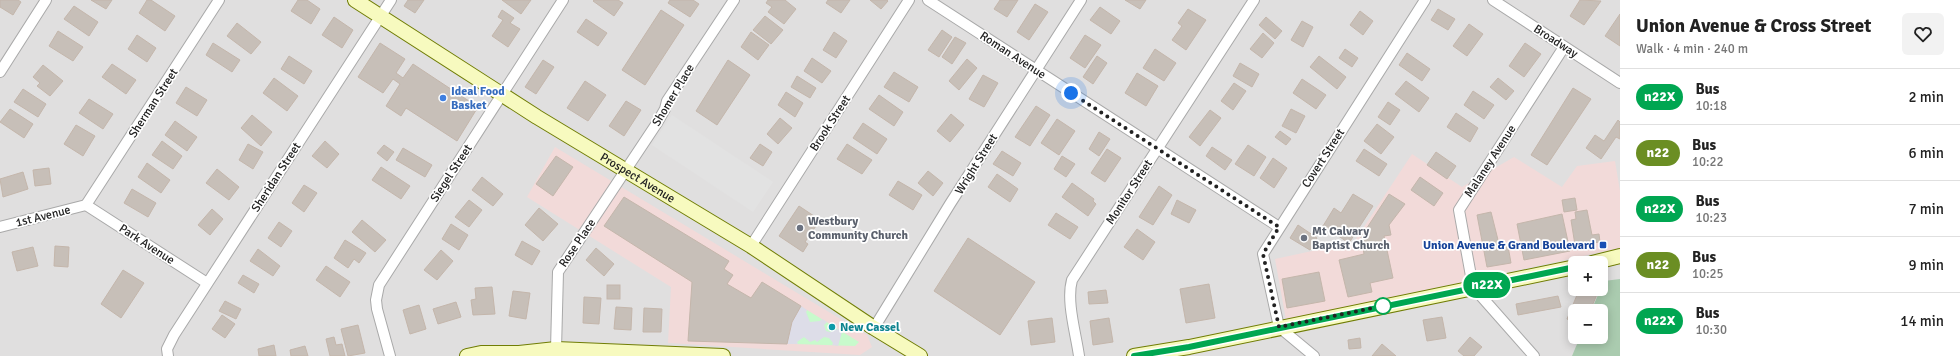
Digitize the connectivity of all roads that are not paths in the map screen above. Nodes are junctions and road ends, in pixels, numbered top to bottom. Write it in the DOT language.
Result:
graph roads {
  1 [pos="46,0"];
  2 [pos="219,0"];
  3 [pos="355,0"];
  4 [pos="391,0"];
  5 [pos="563,0"];
  6 [pos="734,0"];
  7 [pos="909,0"];
  8 [pos="928,0"];
  9 [pos="1081,0"];
  10 [pos="1254,0"];
  11 [pos="1425,0"];
  12 [pos="1493,0"];
  13 [pos="381,16"];
  14 [pos="1564,47"];
  15 [pos="1036,70"];
  16 [pos="0,72"];
  17 [pos="1620,83"];
  18 [pos="502,95"];
  19 [pos="1158,148"];
  20 [pos="626,170"];
  21 [pos="86,205"];
  22 [pos="0,227"];
  23 [pos="1279,227"];
  24 [pos="751,246"];
  25 [pos="1620,256"];
  26 [pos="1608,259"];
  27 [pos="1568,268"];
  28 [pos="207,283"];
  29 [pos="1473,287"];
  30 [pos="1279,327"];
  31 [pos="874,328"];
  32 [pos="556,349"];
  33 [pos="1185,351"];
  34 [pos="520,354"];
  35 [pos="168,356"];
  36 [pos="390,356"];
  37 [pos="466,356"];
  38 [pos="723,356"];
  39 [pos="920,356"];
  40 [pos="1079,356"];
  41 [pos="1134,356"];
  42 [pos="1314,356"];
  43 [pos="1534,356"];
  1 -- 16 [label="street"];
  2 -- 21 [label="street, Sherman Street"];
  3 -- 13 [label="main road, Prospect Avenue"];
  4 -- 13 [label="street, Sheridan Street"];
  5 -- 18 [label="street, Siegel Street"];
  6 -- 20 [label="street, Shomer Place"];
  7 -- 24 [label="street, Brook Street"];
  8 -- 15 [label="street, Roman Avenue"];
  9 -- 15 [label="street, Wright Street"];
  10 -- 19 [label="street, Monitor Street"];
  11 -- 23 [label="street, Covert Street"];
  12 -- 14 [label="street, Broadway"];
  13 -- 18 [label="main road, Prospect Avenue"];
  13 -- 28 [label="street, Sheridan Street"];
  14 -- 17 [label="street, Broadway"];
  14 -- 29 [label="street, Malaney Avenue"];
  15 -- 19 [label="street, Roman Avenue"];
  15 -- 31 [label="street, Wright Street"];
  18 -- 20 [label="main road, Prospect Avenue"];
  18 -- 36 [label="street, Siegel Street"];
  19 -- 23 [label="street, Roman Avenue"];
  19 -- 40 [label="street, Monitor Street"];
  20 -- 24 [label="main road, Prospect Avenue"];
  20 -- 32 [label="street, Rose Place"];
  21 -- 22 [label="street, 1st Avenue"];
  21 -- 28 [label="street, Park Avenue"];
  23 -- 30 [label="street, Covert Street"];
  24 -- 31 [label="main road, Prospect Avenue"];
  25 -- 26 [label="main road"];
  27 -- 29 [label="main road"];
  28 -- 35 [label="street, Sheridan Street"];
  29 -- 30 [label="main road"];
  29 -- 43 [label="street"];
  30 -- 33 [label="main road"];
  30 -- 42 [label="street"];
  31 -- 39 [label="main road, Prospect Avenue"];
  32 -- 34 [label="main road"];
  32 -- 38 [label="main road"];
  33 -- 41 [label="main road"];
  34 -- 37 [label="main road"];
}
